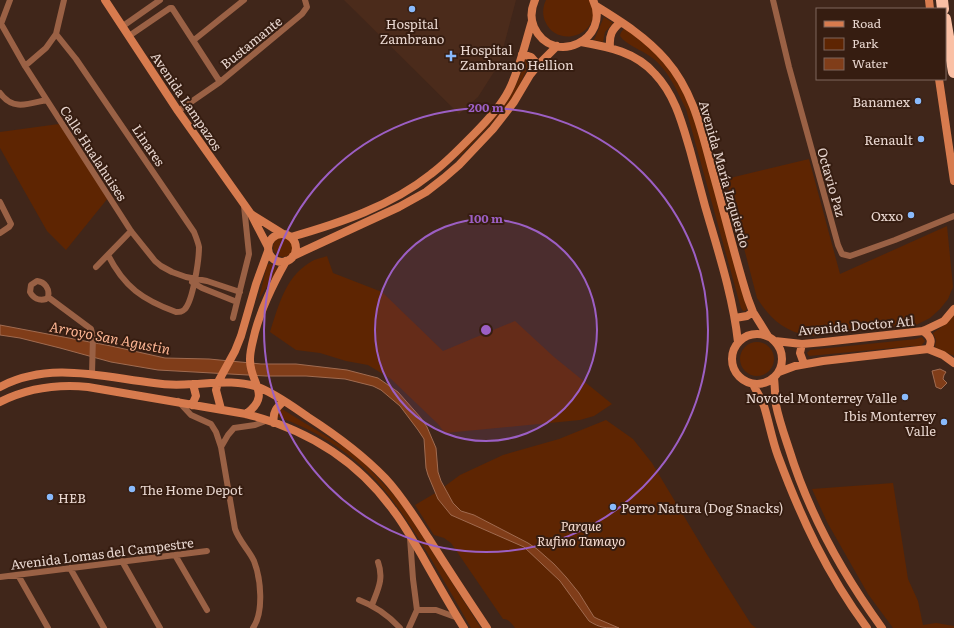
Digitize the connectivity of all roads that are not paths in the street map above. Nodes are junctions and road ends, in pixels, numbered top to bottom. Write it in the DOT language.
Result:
graph roads {
  1 [pos="10,0"];
  2 [pos="105,0"];
  3 [pos="160,0"];
  4 [pos="243,0"];
  5 [pos="305,0"];
  6 [pos="535,0"];
  7 [pos="773,0"];
  8 [pos="65,1"];
  9 [pos="595,3"];
  10 [pos="532,21"];
  11 [pos="621,22"];
  12 [pos="0,23"];
  13 [pos="946,25"];
  14 [pos="122,26"];
  15 [pos="56,34"];
  16 [pos="129,36"];
  17 [pos="194,40"];
  18 [pos="582,42"];
  19 [pos="557,46"];
  20 [pos="610,47"];
  21 [pos="522,54"];
  22 [pos="538,65"];
  23 [pos="25,66"];
  24 [pos="954,72"];
  25 [pos="939,80"];
  26 [pos="220,82"];
  27 [pos="0,93"];
  28 [pos="46,100"];
  29 [pos="178,111"];
  30 [pos="954,181"];
  31 [pos="0,202"];
  32 [pos="244,204"];
  33 [pos="2,209"];
  34 [pos="251,214"];
  35 [pos="954,216"];
  36 [pos="131,231"];
  37 [pos="0,233"];
  38 [pos="283,234"];
  39 [pos="291,237"];
  40 [pos="268,249"];
  41 [pos="108,254"];
  42 [pos="293,256"];
  43 [pos="286,261"];
  44 [pos="96,267"];
  45 [pos="195,281"];
  46 [pos="240,292"];
  47 [pos="48,297"];
  48 [pos="237,302"];
  49 [pos="954,309"];
  50 [pos="753,312"];
  51 [pos="233,318"];
  52 [pos="735,318"];
  53 [pos="923,331"];
  54 [pos="771,339"];
  55 [pos="738,342"];
  56 [pos="802,344"];
  57 [pos="928,349"];
  58 [pos="954,363"];
  59 [pos="804,364"];
  60 [pos="92,374"];
  61 [pos="777,375"];
  62 [pos="218,382"];
  63 [pos="192,384"];
  64 [pos="753,384"];
  65 [pos="0,387"];
  66 [pos="258,387"];
  67 [pos="284,401"];
  68 [pos="0,402"];
  69 [pos="178,402"];
  70 [pos="192,405"];
  71 [pos="221,409"];
  72 [pos="246,414"];
  73 [pos="271,421"];
  74 [pos="221,446"];
  75 [pos="410,536"];
  76 [pos="207,551"];
  77 [pos="175,555"];
  78 [pos="122,561"];
  79 [pos="378,562"];
  80 [pos="70,568"];
  81 [pos="18,576"];
  82 [pos="0,577"];
  83 [pos="359,600"];
  84 [pos="372,605"];
  85 [pos="207,610"];
  86 [pos="418,610"];
  87 [pos="458,618"];
  88 [pos="48,628"];
  89 [pos="104,628"];
  90 [pos="160,628"];
  91 [pos="253,628"];
  92 [pos="400,628"];
  93 [pos="409,628"];
  94 [pos="464,628"];
  95 [pos="486,628"];
  96 [pos="867,628"];
  97 [pos="882,628"];
  1 -- 12 [label="street, Calle Hualahuises"];
  2 -- 14 [label="street, Avenida Lampazos"];
  3 -- 14 [label="street"];
  4 -- 17 [label="street"];
  5 -- 26 [label="street, Bustamante"];
  6 -- 10 [label="street"];
  7 -- 35 [label="street, Octavio Paz"];
  8 -- 15 [label="street"];
  9 -- 11 [label="street, Avenida María Izquierdo"];
  9 -- 18 [label="street"];
  10 -- 19 [label="street"];
  10 -- 21 [label="street"];
  11 -- 20 [label="street"];
  11 -- 50 [label="street, Avenida María Izquierdo"];
  12 -- 23 [label="street, Calle Hualahuises"];
  13 -- 24 [label="highway"];
  14 -- 16 [label="street, Avenida Lampazos"];
  15 -- 23 [label="street"];
  15 -- 45 [label="street, Linares"];
  16 -- 17 [label="street, Bustamante"];
  16 -- 29 [label="street, Avenida Lampazos"];
  17 -- 26 [label="street, Bustamante"];
  18 -- 19 [label="street"];
  18 -- 20 [label="street, Avenida María Izquierdo"];
  19 -- 22 [label="street"];
  20 -- 52 [label="street, Avenida María Izquierdo"];
  21 -- 22 [label="street"];
  21 -- 39 [label="street"];
  22 -- 42 [label="street"];
  23 -- 28 [label="street, Calle Hualahuises"];
  25 -- 30 [label="street"];
  26 -- 29 [label="street, Bustamante"];
  27 -- 28 [label="street"];
  28 -- 36 [label="street, Calle Hualahuises"];
  29 -- 32 [label="street, Avenida Lampazos"];
  31 -- 33 [label="street"];
  32 -- 34 [label="street, Avenida Lampazos"];
  32 -- 46 [label="street"];
  33 -- 37 [label="street"];
  34 -- 38 [label="street, Avenida Lampazos"];
  34 -- 40 [label="street, Avenida Lampazos"];
  36 -- 41 [label="street"];
  36 -- 45 [label="street, Calle Hualahuises"];
  38 -- 39 [label="street"];
  38 -- 40 [label="street"];
  39 -- 42 [label="street"];
  40 -- 43 [label="street"];
  40 -- 62 [label="street"];
  41 -- 44 [label="street"];
  41 -- 45 [label="street, Linares"];
  42 -- 43 [label="street"];
  43 -- 66 [label="street"];
  45 -- 46 [label="street, Calle Hualahuises"];
  45 -- 48 [label="street, Calle Hualahuises"];
  46 -- 48 [label="street"];
  47 -- 60 [label="street"];
  48 -- 51 [label="street"];
  49 -- 53 [label="street, Avenida Doctor Atl"];
  50 -- 52 [label="street"];
  50 -- 54 [label="street, Avenida María Izquierdo"];
  52 -- 55 [label="street, Avenida María Izquierdo"];
  53 -- 56 [label="street, Avenida Doctor Atl"];
  53 -- 57 [label="street"];
  54 -- 55 [label="street"];
  54 -- 56 [label="street, Avenida Doctor Atl"];
  54 -- 61 [label="street"];
  55 -- 64 [label="street"];
  56 -- 59 [label="street"];
  57 -- 58 [label="street"];
  57 -- 59 [label="street"];
  59 -- 61 [label="street"];
  60 -- 63 [label="street"];
  60 -- 65 [label="street"];
  61 -- 64 [label="street"];
  61 -- 97 [label="street"];
  62 -- 63 [label="street"];
  62 -- 66 [label="street"];
  62 -- 71 [label="street"];
  63 -- 70 [label="street"];
  64 -- 96 [label="street"];
  66 -- 67 [label="street"];
  66 -- 72 [label="street"];
  67 -- 73 [label="street"];
  67 -- 95 [label="street"];
  68 -- 69 [label="street"];
  69 -- 70 [label="street"];
  69 -- 74 [label="street"];
  70 -- 71 [label="street"];
  71 -- 72 [label="street"];
  72 -- 73 [label="street"];
  73 -- 74 [label="street"];
  73 -- 75 [label="street"];
  74 -- 91 [label="street"];
  75 -- 86 [label="street"];
  75 -- 87 [label="street"];
  76 -- 77 [label="street, Avenida Lomas del Campestre"];
  77 -- 78 [label="street, Avenida Lomas del Campestre"];
  77 -- 85 [label="street"];
  78 -- 80 [label="street, Avenida Lomas del Campestre"];
  78 -- 90 [label="street"];
  79 -- 84 [label="street"];
  80 -- 81 [label="street, Avenida Lomas del Campestre"];
  80 -- 89 [label="street"];
  81 -- 82 [label="street, Avenida Lomas del Campestre"];
  81 -- 88 [label="street"];
  83 -- 84 [label="street"];
  84 -- 92 [label="street"];
  86 -- 87 [label="street"];
  86 -- 93 [label="street"];
  87 -- 94 [label="street"];
}
